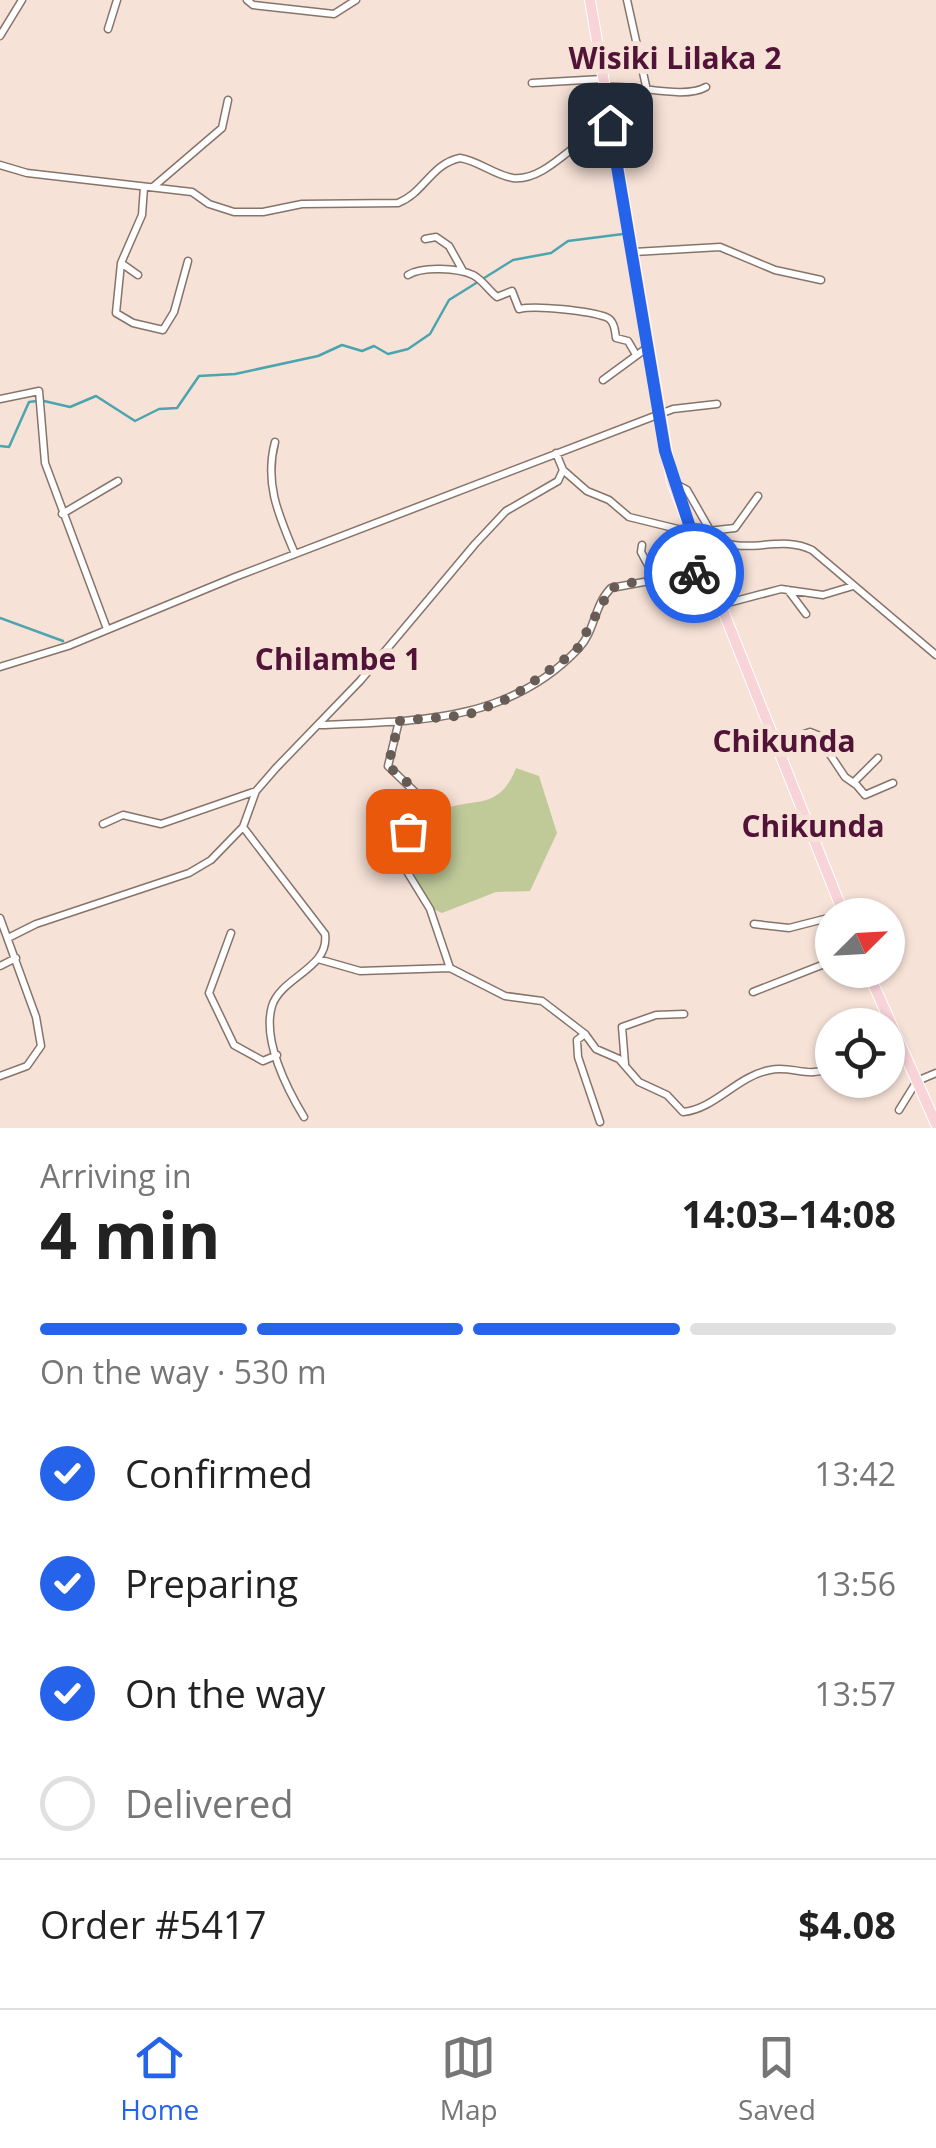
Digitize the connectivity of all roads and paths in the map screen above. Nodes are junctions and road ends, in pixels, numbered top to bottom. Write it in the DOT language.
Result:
graph roads {
  1 [pos="22,0"];
  2 [pos="116,0"];
  3 [pos="247,0"];
  4 [pos="356,0"];
  5 [pos="590,0"];
  6 [pos="628,0"];
  7 [pos="108,29"];
  8 [pos="0,36"];
  9 [pos="532,83"];
  10 [pos="603,83"];
  11 [pos="646,86"];
  12 [pos="706,87"];
  13 [pos="228,100"];
  14 [pos="610,125"];
  15 [pos="0,165"];
  16 [pos="149,187"];
  17 [pos="425,238"];
  18 [pos="630,252"];
  19 [pos="188,261"];
  20 [pos="121,263"];
  21 [pos="464,271"];
  22 [pos="408,274"];
  23 [pos="138,275"];
  24 [pos="821,280"];
  25 [pos="648,348"];
  26 [pos="635,353"];
  27 [pos="603,380"];
  28 [pos="0,400"];
  29 [pos="717,404"];
  30 [pos="658,416"];
  31 [pos="275,442"];
  32 [pos="556,454"];
  33 [pos="564,470"];
  34 [pos="118,481"];
  35 [pos="672,482"];
  36 [pos="758,496"];
  37 [pos="62,514"];
  38 [pos="708,531"];
  39 [pos="690,532"];
  40 [pos="642,544"];
  41 [pos="296,554"];
  42 [pos="704,570"];
  43 [pos="655,578"];
  44 [pos="854,585"];
  45 [pos="788,589"];
  46 [pos="718,605"];
  47 [pos="806,614"];
  48 [pos="107,629"];
  49 [pos="936,656"];
  50 [pos="0,668"];
  51 [pos="399,721"];
  52 [pos="320,724"];
  53 [pos="774,744"];
  54 [pos="878,758"];
  55 [pos="893,783"];
  56 [pos="855,784"];
  57 [pos="256,792"];
  58 [pos="103,824"];
  59 [pos="243,827"];
  60 [pos="833,898"];
  61 [pos="0,918"];
  62 [pos="815,921"];
  63 [pos="754,924"];
  64 [pos="232,933"];
  65 [pos="8,938"];
  66 [pos="16,958"];
  67 [pos="318,959"];
  68 [pos="0,966"];
  69 [pos="815,967"];
  70 [pos="450,968"];
  71 [pos="753,992"];
  72 [pos="684,1014"];
  73 [pos="584,1034"];
  74 [pos="277,1056"];
  75 [pos="905,1058"];
  76 [pos="625,1066"];
  77 [pos="815,1072"];
  78 [pos="936,1073"];
  79 [pos="0,1076"];
  80 [pos="917,1081"];
  81 [pos="899,1110"];
  82 [pos="304,1117"];
  83 [pos="600,1122"];
  84 [pos="936,1124"];
  1 -- 8 [label="street"];
  2 -- 7 [label="street"];
  3 -- 4 [label="street"];
  5 -- 10 [label="main road"];
  6 -- 11 [label="street"];
  9 -- 10 [label="street"];
  10 -- 11 [label="street"];
  10 -- 14 [label="main road"];
  11 -- 12 [label="street"];
  13 -- 16 [label="street"];
  14 -- 16 [label="street"];
  14 -- 18 [label="main road"];
  15 -- 16 [label="street"];
  16 -- 20 [label="street"];
  17 -- 21 [label="street"];
  18 -- 24 [label="street"];
  18 -- 25 [label="main road"];
  19 -- 20 [label="street"];
  20 -- 23 [label="street"];
  21 -- 22 [label="street"];
  21 -- 26 [label="street"];
  25 -- 26 [label="street"];
  25 -- 30 [label="main road"];
  26 -- 27 [label="street"];
  28 -- 37 [label="street"];
  29 -- 30 [label="street"];
  30 -- 32 [label="street"];
  30 -- 35 [label="main road"];
  31 -- 41 [label="street"];
  32 -- 33 [label="street"];
  32 -- 41 [label="street"];
  33 -- 39 [label="street"];
  33 -- 52 [label="street"];
  34 -- 37 [label="street"];
  35 -- 38 [label="street"];
  35 -- 39 [label="main road"];
  36 -- 38 [label="street"];
  37 -- 48 [label="street"];
  38 -- 44 [label="street"];
  39 -- 42 [label="main road"];
  40 -- 43 [label="street"];
  41 -- 48 [label="street"];
  42 -- 43 [label="street"];
  42 -- 46 [label="main road"];
  43 -- 51 [label="street"];
  44 -- 45 [label="street"];
  44 -- 49 [label="street"];
  45 -- 46 [label="street"];
  45 -- 47 [label="street"];
  46 -- 53 [label="main road"];
  48 -- 50 [label="street"];
  51 -- 52 [label="street"];
  51 -- 70 [label="street"];
  52 -- 57 [label="street"];
  53 -- 56 [label="street"];
  53 -- 60 [label="main road"];
  54 -- 56 [label="street"];
  55 -- 56 [label="street"];
  57 -- 58 [label="street"];
  57 -- 59 [label="street"];
  59 -- 65 [label="street"];
  59 -- 67 [label="street"];
  61 -- 65 [label="street"];
  62 -- 63 [label="street"];
  64 -- 74 [label="street"];
  65 -- 66 [label="street"];
  66 -- 68 [label="street"];
  66 -- 79 [label="street"];
  67 -- 70 [label="street"];
  67 -- 74 [label="street"];
  69 -- 71 [label="street"];
  70 -- 73 [label="street"];
  72 -- 76 [label="street"];
  73 -- 76 [label="street"];
  73 -- 83 [label="street"];
  74 -- 82 [label="street"];
  75 -- 80 [label="main road"];
  76 -- 77 [label="street"];
  78 -- 80 [label="street"];
  80 -- 81 [label="street"];
  80 -- 84 [label="main road"];
}
